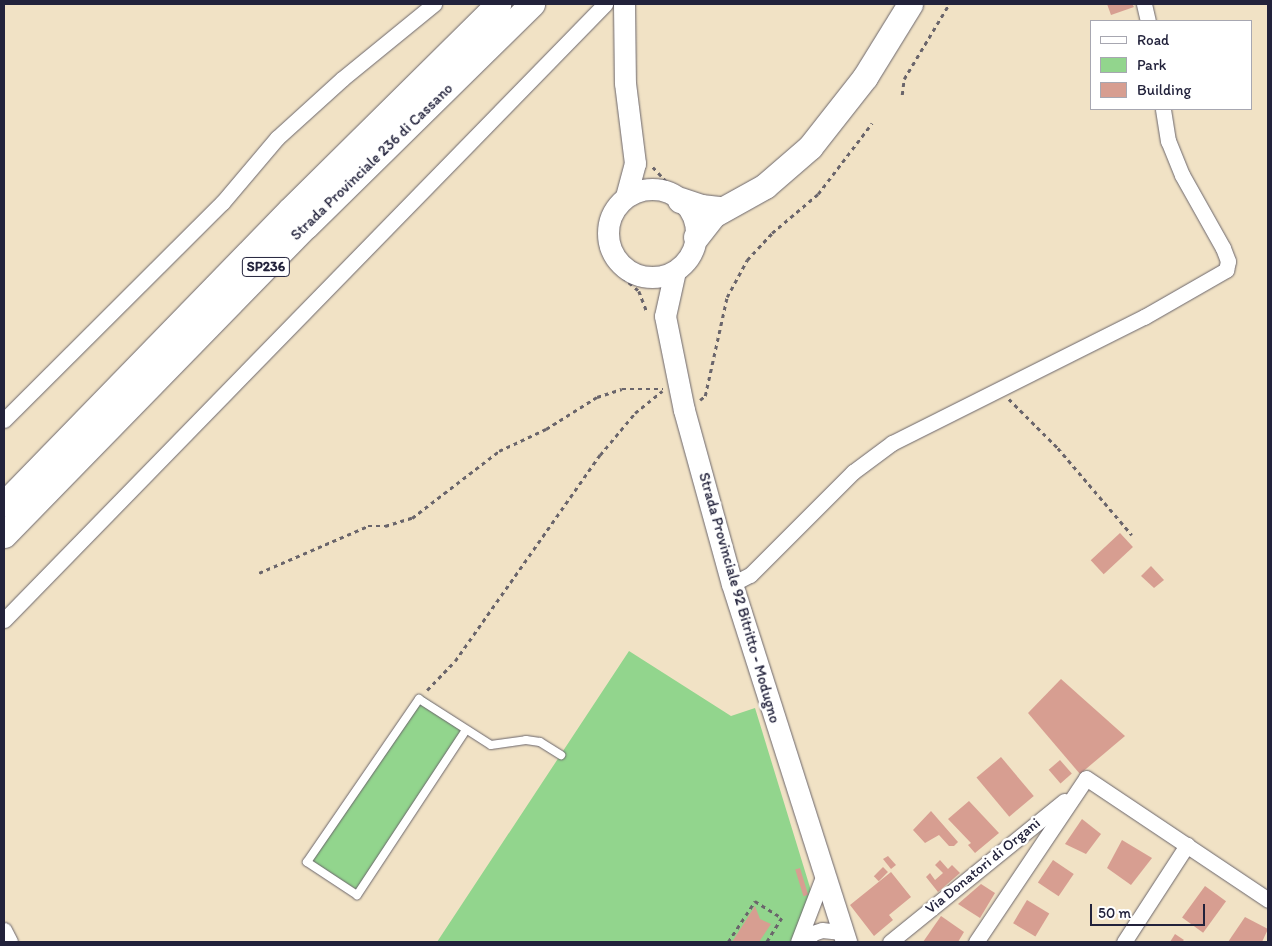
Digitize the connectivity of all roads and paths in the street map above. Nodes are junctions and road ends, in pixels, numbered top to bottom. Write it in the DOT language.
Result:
graph roads {
  1 [pos="434,4"];
  2 [pos="498,4"];
  3 [pos="532,4"];
  4 [pos="605,4"];
  5 [pos="624,4"];
  6 [pos="910,4"];
  7 [pos="949,4"];
  8 [pos="1144,4"];
  9 [pos="1148,20"];
  10 [pos="902,95"];
  11 [pos="1163,110"];
  12 [pos="872,124"];
  13 [pos="635,163"];
  14 [pos="671,195"];
  15 [pos="626,198"];
  16 [pos="721,209"];
  17 [pos="696,237"];
  18 [pos="675,271"];
  19 [pos="632,273"];
  20 [pos="665,316"];
  21 [pos="1000,390"];
  22 [pos="684,410"];
  23 [pos="4,420"];
  24 [pos="4,504"];
  25 [pos="4,535"];
  26 [pos="1132,535"];
  27 [pos="259,573"];
  28 [pos="732,584"];
  29 [pos="4,620"];
  30 [pos="419,698"];
  31 [pos="466,730"];
  32 [pos="561,755"];
  33 [pos="1077,790"];
  34 [pos="1187,845"];
  35 [pos="824,877"];
  36 [pos="1268,900"];
  37 [pos="4,930"];
  38 [pos="844,937"];
  39 [pos="10,942"];
  40 [pos="728,942"];
  41 [pos="767,942"];
  42 [pos="798,942"];
  43 [pos="805,942"];
  44 [pos="890,942"];
  45 [pos="976,942"];
  46 [pos="1124,942"];
  1 -- 23 [label="street"];
  2 -- 24 [label="highway, Strada Provinciale 236 di Cassano / SP236"];
  3 -- 25 [label="highway, Strada Provinciale 236 di Cassano / SP236"];
  4 -- 29 [label="street"];
  5 -- 13 [label="main road"];
  6 -- 16 [label="highway"];
  7 -- 10 [label="path"];
  8 -- 9 [label="street"];
  11 -- 21 [label="street"];
  12 -- 22 [label="path"];
  13 -- 14 [label="main road"];
  13 -- 15 [label="main road"];
  14 -- 15 [label="main road"];
  14 -- 16 [label="highway"];
  14 -- 17 [label="main road"];
  15 -- 19 [label="main road"];
  16 -- 17 [label="highway"];
  17 -- 18 [label="main road"];
  18 -- 19 [label="main road"];
  18 -- 20 [label="main road"];
  19 -- 20 [label="main road"];
  20 -- 22 [label="main road, Strada Provinciale 92 Bitritto - Modugno"];
  21 -- 26 [label="path"];
  21 -- 28 [label="street"];
  22 -- 28 [label="main road, Strada Provinciale 92 Bitritto - Modugno"];
  27 -- 30 [label="path"];
  28 -- 35 [label="main road, Strada Provinciale 92 Bitritto - Modugno"];
  30 -- 31 [label="lane"];
  30 -- 31 [label="lane"];
  31 -- 32 [label="lane"];
  33 -- 34 [label="street"];
  33 -- 44 [label="street, Via Donatori di Organi"];
  33 -- 45 [label="street"];
  34 -- 36 [label="street"];
  34 -- 46 [label="street"];
  35 -- 38 [label="main road, Strada Provinciale 92 Bitritto - Modugno"];
  35 -- 42 [label="street"];
  37 -- 39 [label="street"];
  38 -- 43 [label="street"];
  40 -- 41 [label="path"];
}
